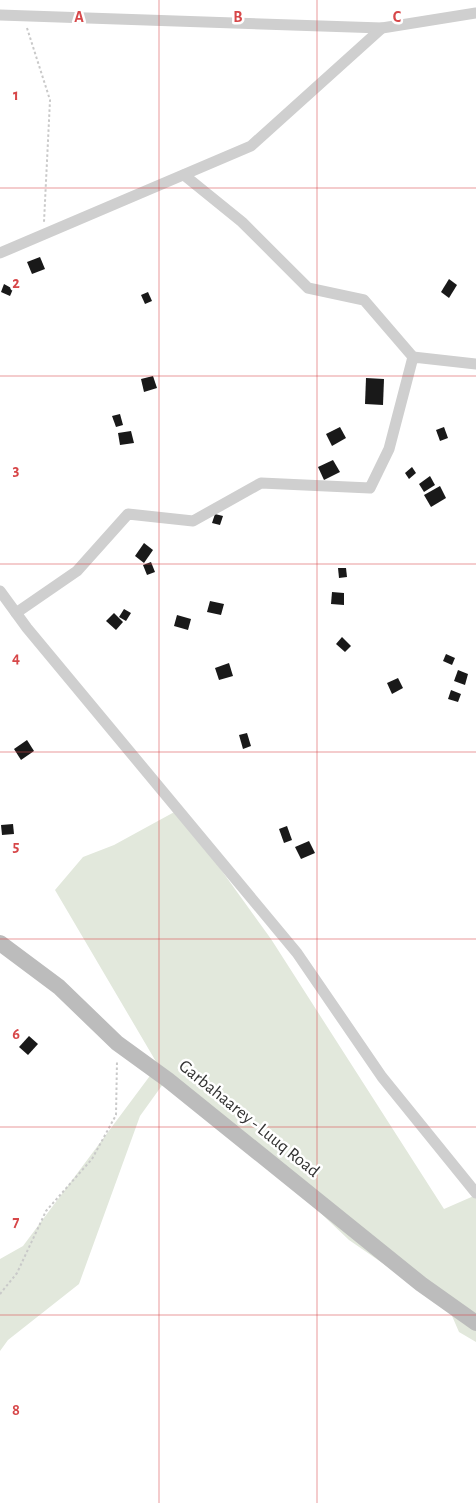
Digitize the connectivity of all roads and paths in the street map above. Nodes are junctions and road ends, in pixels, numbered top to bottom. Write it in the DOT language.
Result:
graph roads {
  1 [pos="476,13"];
  2 [pos="0,14"];
  3 [pos="23,15"];
  4 [pos="382,28"];
  5 [pos="184,175"];
  6 [pos="44,234"];
  7 [pos="0,253"];
  8 [pos="413,357"];
  9 [pos="476,364"];
  10 [pos="0,592"];
  11 [pos="16,613"];
  12 [pos="0,943"];
  13 [pos="117,1043"];
  14 [pos="476,1193"];
  15 [pos="0,1294"];
  16 [pos="476,1323"];
  1 -- 4 [label="street"];
  2 -- 3 [label="street"];
  3 -- 4 [label="street"];
  3 -- 6 [label="path"];
  4 -- 5 [label="street"];
  5 -- 6 [label="street"];
  5 -- 8 [label="street"];
  6 -- 7 [label="street"];
  8 -- 9 [label="street"];
  8 -- 11 [label="street"];
  10 -- 11 [label="street"];
  11 -- 14 [label="street"];
  12 -- 13 [label="street, Garbahaarey - Luuq Road"];
  13 -- 15 [label="path"];
  13 -- 16 [label="street, Garbahaarey - Luuq Road"];
}
